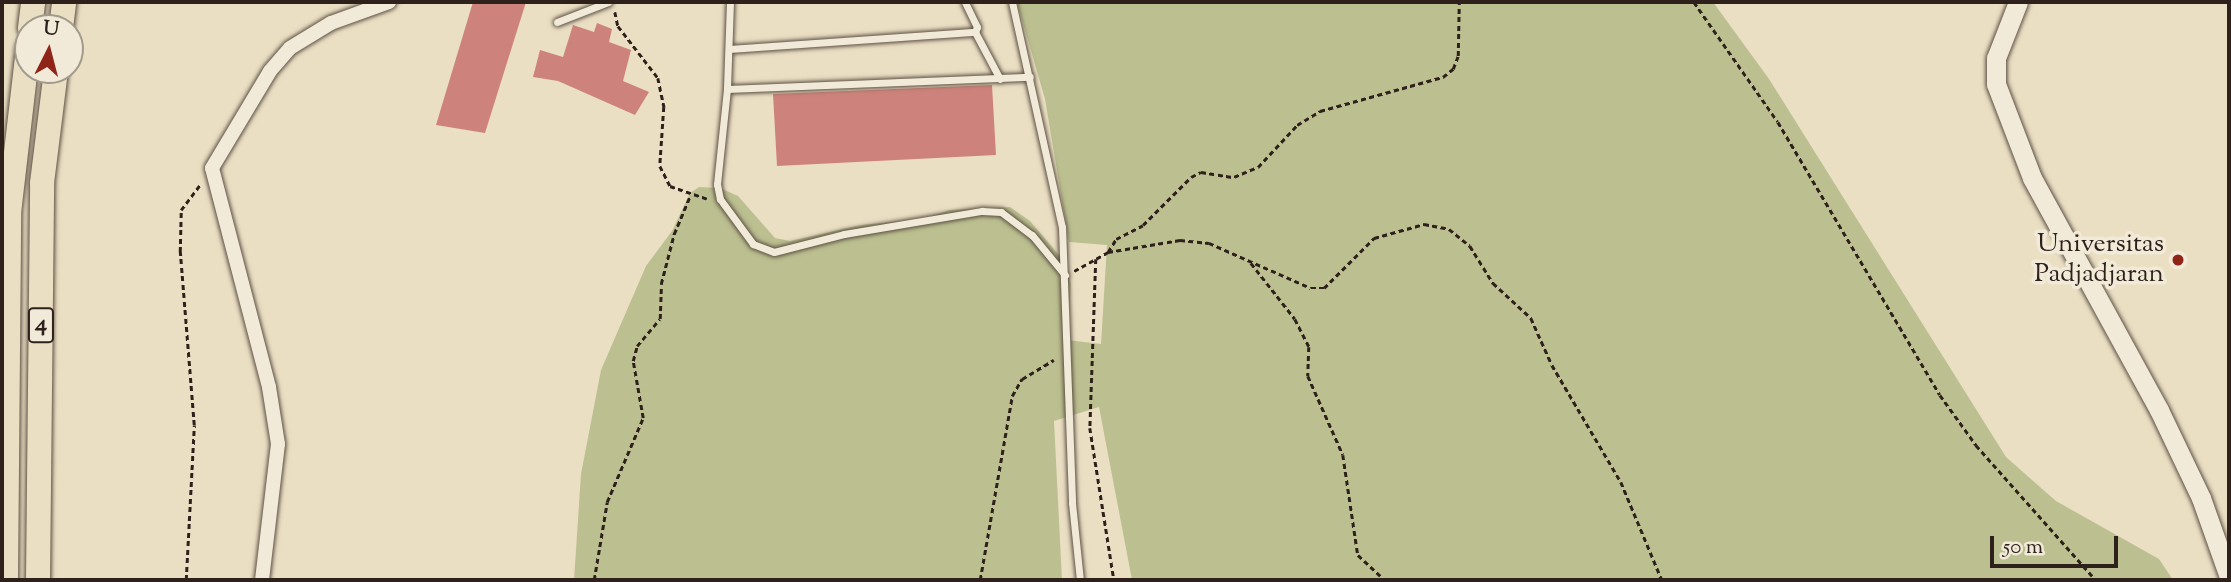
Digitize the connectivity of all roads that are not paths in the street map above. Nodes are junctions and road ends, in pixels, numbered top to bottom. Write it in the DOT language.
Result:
graph roads {
  1 [pos="389,2"];
  2 [pos="610,2"];
  3 [pos="730,2"];
  4 [pos="965,2"];
  5 [pos="1012,2"];
  6 [pos="2018,2"];
  7 [pos="557,22"];
  8 [pos="975,32"];
  9 [pos="729,49"];
  10 [pos="1030,78"];
  11 [pos="1000,79"];
  12 [pos="24,84"];
  13 [pos="54,84"];
  14 [pos="727,89"];
  15 [pos="1065,275"];
  16 [pos="2229,576"];
  17 [pos="6,580"];
  18 [pos="38,580"];
  19 [pos="262,580"];
  20 [pos="1080,580"];
  1 -- 19 [label="street"];
  2 -- 7 [label="lane"];
  3 -- 9 [label="lane"];
  4 -- 8 [label="lane"];
  5 -- 10 [label="lane"];
  6 -- 16 [label="main road"];
  8 -- 9 [label="lane"];
  8 -- 11 [label="lane"];
  9 -- 14 [label="lane"];
  10 -- 11 [label="lane"];
  10 -- 15 [label="lane"];
  11 -- 14 [label="lane"];
  12 -- 17 [label="highway, 4"];
  13 -- 18 [label="highway, 4"];
  14 -- 15 [label="lane"];
  15 -- 20 [label="lane"];
}
